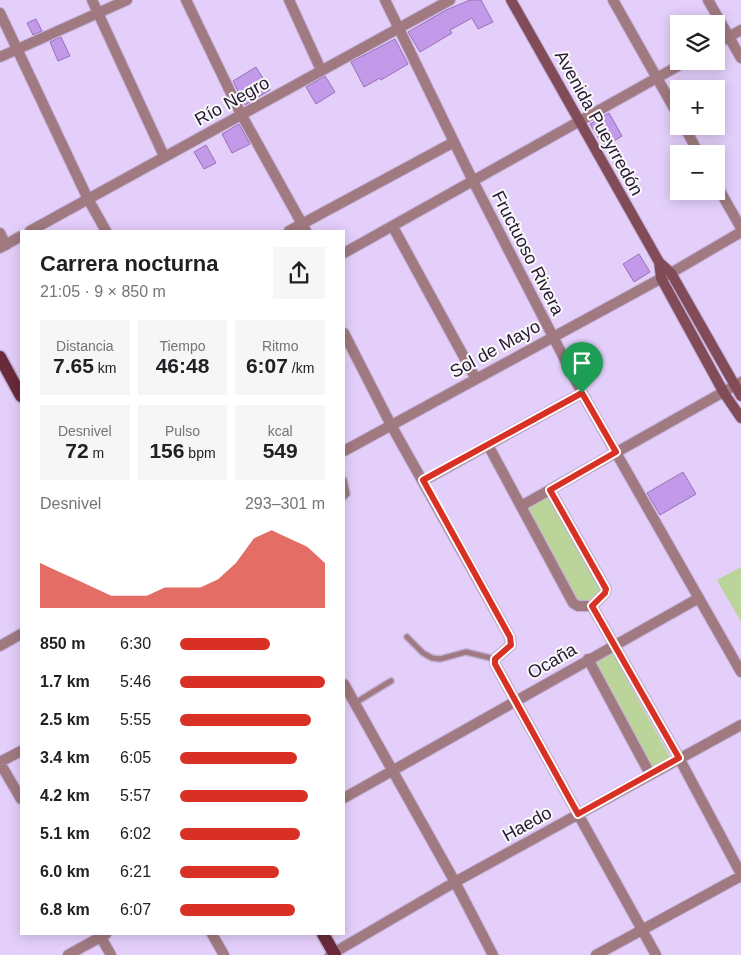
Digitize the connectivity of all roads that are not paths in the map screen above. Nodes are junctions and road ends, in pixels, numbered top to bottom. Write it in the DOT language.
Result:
graph roads {
  1 [pos="92,0"];
  2 [pos="126,0"];
  3 [pos="186,0"];
  4 [pos="289,0"];
  5 [pos="384,0"];
  6 [pos="450,0"];
  7 [pos="511,0"];
  8 [pos="613,0"];
  9 [pos="708,0"];
  10 [pos="0,13"];
  11 [pos="98,14"];
  12 [pos="398,29"];
  13 [pos="741,30"];
  14 [pos="729,37"];
  15 [pos="725,39"];
  16 [pos="17,50"];
  17 [pos="0,58"];
  18 [pos="741,58"];
  19 [pos="321,70"];
  20 [pos="671,70"];
  21 [pos="657,78"];
  22 [pos="670,102"];
  23 [pos="241,114"];
  24 [pos="580,122"];
  25 [pos="454,142"];
  26 [pos="164,156"];
  27 [pos="473,181"];
  28 [pos="88,199"];
  29 [pos="725,200"];
  30 [pos="393,227"];
  31 [pos="304,228"];
  32 [pos="32,230"];
  33 [pos="105,230"];
  34 [pos="741,230"];
  35 [pos="0,233"];
  36 [pos="20,237"];
  37 [pos="3,246"];
  38 [pos="345,252"];
  39 [pos="659,262"];
  40 [pos="670,273"];
  41 [pos="661,278"];
  42 [pos="345,335"];
  43 [pos="553,336"];
  44 [pos="1,360"];
  45 [pos="476,379"];
  46 [pos="738,384"];
  47 [pos="582,393"];
  48 [pos="724,393"];
  49 [pos="20,394"];
  50 [pos="741,396"];
  51 [pos="741,418"];
  52 [pos="391,425"];
  53 [pos="488,445"];
  54 [pos="345,450"];
  55 [pos="616,452"];
  56 [pos="423,480"];
  57 [pos="345,484"];
  58 [pos="550,490"];
  59 [pos="345,496"];
  60 [pos="521,506"];
  61 [pos="699,598"];
  62 [pos="592,606"];
  63 [pos="20,635"];
  64 [pos="407,637"];
  65 [pos="614,644"];
  66 [pos="0,646"];
  67 [pos="495,659"];
  68 [pos="588,659"];
  69 [pos="741,672"];
  70 [pos="391,680"];
  71 [pos="345,686"];
  72 [pos="516,701"];
  73 [pos="354,703"];
  74 [pos="741,725"];
  75 [pos="20,752"];
  76 [pos="679,758"];
  77 [pos="0,763"];
  78 [pos="392,771"];
  79 [pos="650,774"];
  80 [pos="20,797"];
  81 [pos="345,797"];
  82 [pos="578,814"];
  83 [pos="741,875"];
  84 [pos="454,882"];
  85 [pos="642,930"];
  86 [pos="102,935"];
  87 [pos="213,935"];
  88 [pos="324,935"];
  89 [pos="333,954"];
  90 [pos="68,955"];
  91 [pos="111,955"];
  92 [pos="224,955"];
  93 [pos="493,955"];
  94 [pos="596,955"];
  95 [pos="656,955"];
  1 -- 11 [label="street"];
  2 -- 11 [label="street"];
  3 -- 23 [label="street"];
  4 -- 19 [label="street"];
  5 -- 12 [label="street, Fructuoso Rivera"];
  6 -- 12 [label="street, Río Negro"];
  7 -- 24 [label="main road, Avenida Pueyrredón"];
  8 -- 21 [label="street"];
  9 -- 14 [label="street"];
  10 -- 16 [label="street"];
  11 -- 16 [label="street"];
  11 -- 26 [label="street"];
  12 -- 19 [label="street, Río Negro"];
  12 -- 25 [label="street, Fructuoso Rivera"];
  13 -- 14 [label="street"];
  14 -- 15 [label="street"];
  14 -- 18 [label="street"];
  16 -- 17 [label="street"];
  16 -- 28 [label="street"];
  19 -- 23 [label="street, Río Negro"];
  20 -- 21 [label="street"];
  21 -- 22 [label="street"];
  21 -- 24 [label="street"];
  23 -- 26 [label="street, Río Negro"];
  23 -- 31 [label="street"];
  24 -- 27 [label="street"];
  24 -- 39 [label="main road, Avenida Pueyrredón"];
  25 -- 27 [label="street, Fructuoso Rivera"];
  25 -- 31 [label="street"];
  26 -- 28 [label="street, Río Negro"];
  27 -- 30 [label="street"];
  27 -- 43 [label="street, Fructuoso Rivera"];
  28 -- 32 [label="street, Río Negro"];
  28 -- 33 [label="street"];
  29 -- 34 [label="street"];
  30 -- 38 [label="street"];
  30 -- 45 [label="street"];
  34 -- 40 [label="street, Sol de Mayo"];
  35 -- 37 [label="street"];
  36 -- 37 [label="street"];
  39 -- 40 [label="main road, Avenida Pueyrredón"];
  39 -- 41 [label="main road, Avenida Pueyrredón"];
  40 -- 41 [label="street, Sol de Mayo"];
  40 -- 46 [label="main road, Avenida Pueyrredón"];
  41 -- 43 [label="street, Sol de Mayo"];
  41 -- 48 [label="main road, Avenida Pueyrredón"];
  42 -- 52 [label="street"];
  43 -- 45 [label="street, Sol de Mayo"];
  43 -- 47 [label="street, Fructuoso Rivera"];
  44 -- 49 [label="main road"];
  45 -- 52 [label="street, Sol de Mayo"];
  46 -- 48 [label="street"];
  46 -- 50 [label="main road, Avenida Pueyrredón"];
  47 -- 53 [label="street"];
  47 -- 55 [label="street, Fructuoso Rivera"];
  48 -- 51 [label="main road, Avenida Pueyrredón"];
  48 -- 55 [label="street"];
  52 -- 54 [label="street, Sol de Mayo"];
  52 -- 56 [label="street"];
  53 -- 56 [label="street"];
  53 -- 60 [label="street"];
  55 -- 58 [label="street"];
  55 -- 61 [label="street, Fructuoso Rivera"];
  56 -- 67 [label="street"];
  57 -- 59 [label="lane"];
  58 -- 60 [label="street"];
  58 -- 62 [label="street"];
  60 -- 62 [label="street"];
  61 -- 65 [label="street, Ocaña"];
  61 -- 69 [label="street, Fructuoso Rivera"];
  62 -- 65 [label="street"];
  63 -- 66 [label="street"];
  64 -- 67 [label="lane"];
  65 -- 68 [label="street, Ocaña"];
  65 -- 76 [label="street"];
  67 -- 72 [label="street"];
  68 -- 72 [label="street, Ocaña"];
  68 -- 79 [label="street"];
  70 -- 73 [label="lane"];
  71 -- 73 [label="street"];
  72 -- 78 [label="street, Ocaña"];
  72 -- 82 [label="street"];
  73 -- 78 [label="street"];
  74 -- 76 [label="street, Haedo"];
  75 -- 77 [label="street"];
  76 -- 79 [label="street, Haedo"];
  76 -- 83 [label="street"];
  77 -- 80 [label="street"];
  78 -- 81 [label="street, Ocaña"];
  78 -- 84 [label="street"];
  79 -- 82 [label="street, Haedo"];
  82 -- 84 [label="street, Haedo"];
  82 -- 85 [label="street"];
  83 -- 85 [label="street"];
  84 -- 89 [label="street, Haedo"];
  84 -- 93 [label="street"];
  85 -- 94 [label="street"];
  85 -- 95 [label="street"];
  86 -- 90 [label="street"];
  86 -- 91 [label="street"];
  87 -- 92 [label="street"];
  88 -- 89 [label="main road"];
}
